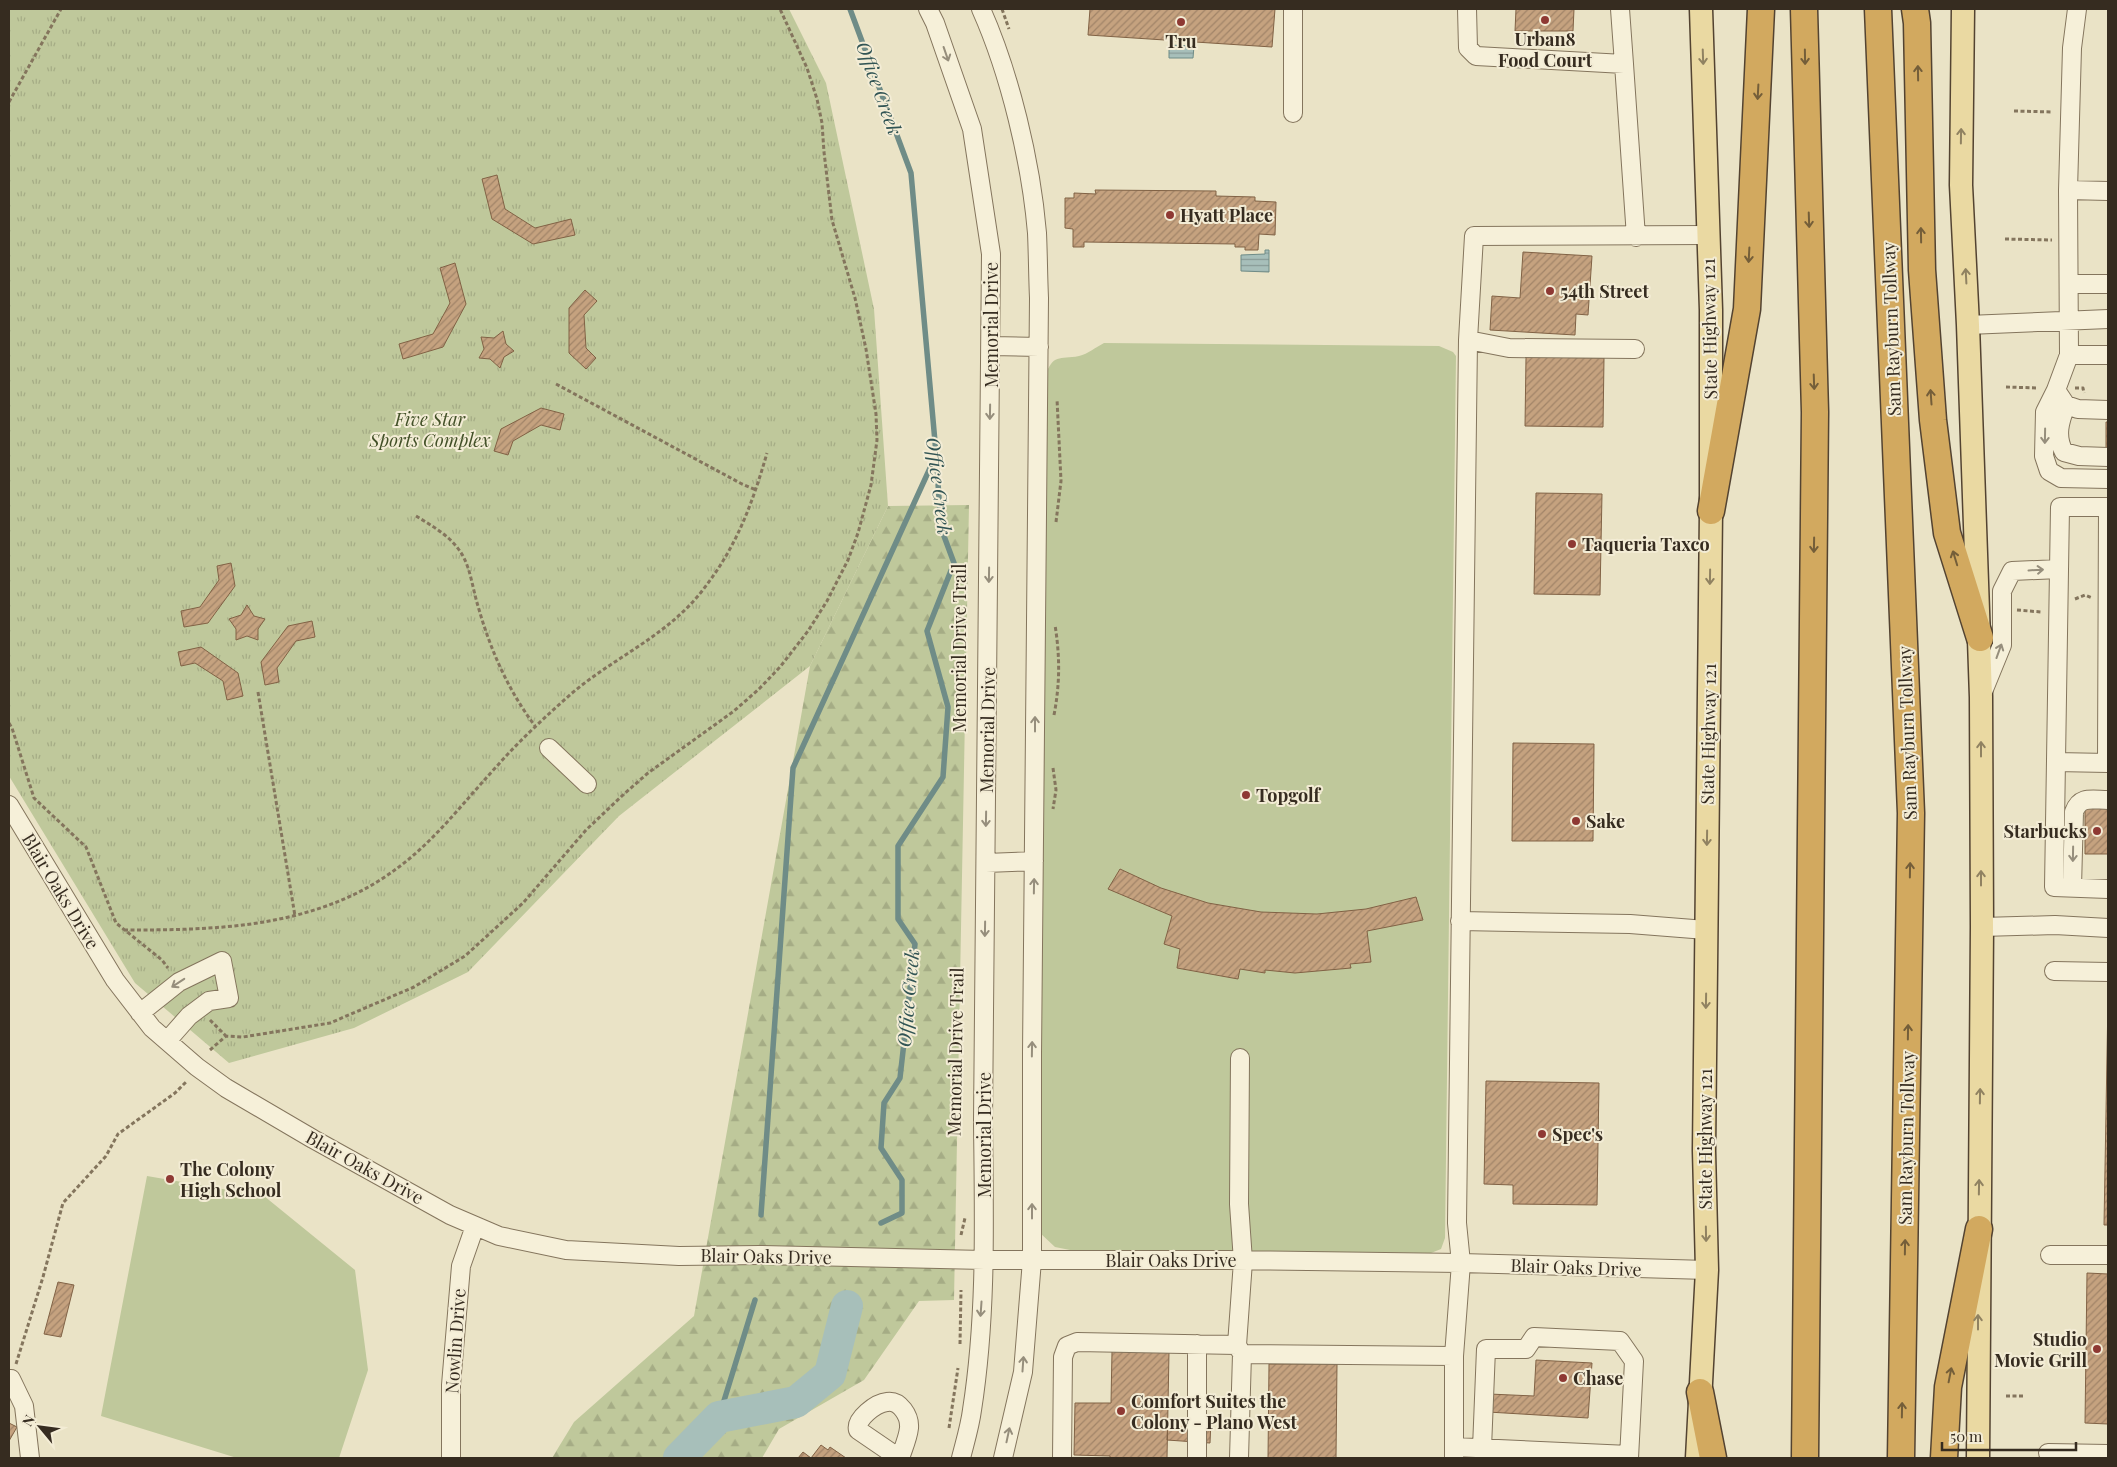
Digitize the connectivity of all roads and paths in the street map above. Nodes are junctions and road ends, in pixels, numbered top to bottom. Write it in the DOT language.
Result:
graph roads {
  1 [pos="61,9"];
  2 [pos="780,9"];
  3 [pos="928,9"];
  4 [pos="981,9"];
  5 [pos="1293,9"];
  6 [pos="1467,9"];
  7 [pos="1620,9"];
  8 [pos="1702,9"];
  9 [pos="1761,9"];
  10 [pos="1804,9"];
  11 [pos="1878,9"];
  12 [pos="1915,9"];
  13 [pos="1963,9"];
  14 [pos="2077,9"];
  15 [pos="1624,64"];
  16 [pos="9,102"];
  17 [pos="2014,111"];
  18 [pos="2070,112"];
  19 [pos="1293,113"];
  20 [pos="2068,190"];
  21 [pos="2108,191"];
  22 [pos="1708,235"];
  23 [pos="1636,236"];
  24 [pos="2005,240"];
  25 [pos="2069,240"];
  26 [pos="2069,284"];
  27 [pos="2108,284"];
  28 [pos="2070,319"];
  29 [pos="2108,319"];
  30 [pos="1968,325"];
  31 [pos="1468,340"];
  32 [pos="991,346"];
  33 [pos="1039,347"];
  34 [pos="1635,348"];
  35 [pos="2069,355"];
  36 [pos="2108,355"];
  37 [pos="556,384"];
  38 [pos="2006,387"];
  39 [pos="2074,388"];
  40 [pos="2083,388"];
  41 [pos="2049,389"];
  42 [pos="2066,405"];
  43 [pos="2108,410"];
  44 [pos="767,453"];
  45 [pos="2108,457"];
  46 [pos="2108,479"];
  47 [pos="756,490"];
  48 [pos="2108,507"];
  49 [pos="1711,511"];
  50 [pos="416,516"];
  51 [pos="2060,569"];
  52 [pos="2069,599"];
  53 [pos="2099,599"];
  54 [pos="2014,610"];
  55 [pos="2049,613"];
  56 [pos="1980,638"];
  57 [pos="258,692"];
  58 [pos="1981,697"];
  59 [pos="9,723"];
  60 [pos="535,726"];
  61 [pos="549,748"];
  62 [pos="2056,762"];
  63 [pos="2107,763"];
  64 [pos="587,784"];
  65 [pos="2108,800"];
  66 [pos="9,805"];
  67 [pos="1034,861"];
  68 [pos="986,863"];
  69 [pos="2072,887"];
  70 [pos="2108,889"];
  71 [pos="295,916"];
  72 [pos="1460,921"];
  73 [pos="1982,927"];
  74 [pos="2108,928"];
  75 [pos="124,930"];
  76 [pos="1706,930"];
  77 [pos="2054,971"];
  78 [pos="2108,972"];
  79 [pos="179,982"];
  80 [pos="201,1008"];
  81 [pos="140,1013"];
  82 [pos="226,1036"];
  83 [pos="168,1041"];
  84 [pos="210,1050"];
  85 [pos="1240,1058"];
  86 [pos="186,1082"];
  87 [pos="965,1217"];
  88 [pos="475,1226"];
  89 [pos="1979,1229"];
  90 [pos="961,1235"];
  91 [pos="2050,1254"];
  92 [pos="2108,1255"];
  93 [pos="984,1260"];
  94 [pos="1032,1260"];
  95 [pos="1243,1260"];
  96 [pos="1461,1264"];
  97 [pos="1707,1270"];
  98 [pos="961,1290"];
  99 [pos="1198,1344"];
  100 [pos="1240,1349"];
  101 [pos="960,1351"];
  102 [pos="1454,1356"];
  103 [pos="959,1360"];
  104 [pos="10,1379"];
  105 [pos="1700,1392"];
  106 [pos="2006,1396"];
  107 [pos="2023,1396"];
  108 [pos="947,1436"];
  109 [pos="1482,1448"];
  110 [pos="1454,1453"];
  111 [pos="2048,1453"];
  112 [pos="2108,1454"];
  113 [pos="1629,1457"];
  114 [pos="30,1458"];
  115 [pos="452,1458"];
  116 [pos="961,1458"];
  117 [pos="1003,1458"];
  118 [pos="1062,1458"];
  119 [pos="1197,1458"];
  120 [pos="1239,1458"];
  121 [pos="1697,1458"];
  122 [pos="1713,1458"];
  123 [pos="1805,1458"];
  124 [pos="1901,1458"];
  125 [pos="1944,1458"];
  126 [pos="1978,1458"];
  1 -- 16 [label="path"];
  2 -- 82 [label="path"];
  3 -- 32 [label="street, Memorial Drive, one-way"];
  4 -- 33 [label="street"];
  5 -- 19 [label="street"];
  6 -- 15 [label="street"];
  7 -- 15 [label="street"];
  8 -- 22 [label="main road, State Highway 121, one-way"];
  9 -- 49 [label="highway, one-way"];
  10 -- 123 [label="highway, one-way"];
  124 -- 11 [label="highway, Sam Rayburn Tollway, one-way"];
  56 -- 12 [label="highway, one-way"];
  30 -- 13 [label="main road, one-way"];
  14 -- 18 [label="street"];
  15 -- 23 [label="street"];
  17 -- 18 [label="path"];
  18 -- 20 [label="street"];
  20 -- 21 [label="street"];
  20 -- 25 [label="street"];
  22 -- 23 [label="street"];
  22 -- 49 [label="main road, State Highway 121"];
  23 -- 31 [label="street"];
  24 -- 25 [label="path"];
  25 -- 26 [label="street"];
  26 -- 27 [label="street"];
  26 -- 28 [label="street"];
  28 -- 29 [label="street"];
  28 -- 30 [label="street"];
  28 -- 35 [label="street"];
  30 -- 56 [label="main road"];
  31 -- 34 [label="street"];
  31 -- 72 [label="street"];
  32 -- 33 [label="street"];
  32 -- 68 [label="street, Memorial Drive, one-way"];
  67 -- 33 [label="street, one-way"];
  35 -- 36 [label="street"];
  35 -- 41 [label="street"];
  37 -- 47 [label="path"];
  38 -- 41 [label="path"];
  39 -- 40 [label="path"];
  41 -- 42 [label="street"];
  41 -- 46 [label="street, one-way"];
  42 -- 43 [label="street"];
  42 -- 45 [label="street"];
  44 -- 47 [label="path"];
  47 -- 60 [label="path"];
  48 -- 51 [label="street"];
  48 -- 63 [label="street"];
  49 -- 76 [label="main road, State Highway 121, one-way"];
  50 -- 60 [label="path"];
  58 -- 51 [label="street, one-way"];
  51 -- 62 [label="street"];
  52 -- 53 [label="path"];
  54 -- 55 [label="path"];
  56 -- 58 [label="main road"];
  57 -- 71 [label="path"];
  73 -- 58 [label="main road, one-way"];
  59 -- 75 [label="path"];
  60 -- 71 [label="path"];
  61 -- 64 [label="street"];
  62 -- 63 [label="street"];
  62 -- 69 [label="street"];
  65 -- 69 [label="street, one-way"];
  66 -- 81 [label="street, Blair Oaks Drive"];
  67 -- 68 [label="street"];
  94 -- 67 [label="street, one-way"];
  68 -- 93 [label="street, Memorial Drive, one-way"];
  69 -- 70 [label="street"];
  71 -- 75 [label="path"];
  72 -- 76 [label="street"];
  72 -- 96 [label="street"];
  73 -- 74 [label="street"];
  89 -- 73 [label="main road, one-way"];
  75 -- 79 [label="path"];
  76 -- 97 [label="main road, State Highway 121, one-way"];
  77 -- 78 [label="street"];
  79 -- 80 [label="street"];
  79 -- 81 [label="street, one-way"];
  80 -- 82 [label="path"];
  80 -- 83 [label="street"];
  81 -- 83 [label="street, Blair Oaks Drive"];
  82 -- 84 [label="path"];
  83 -- 88 [label="street, Blair Oaks Drive"];
  85 -- 95 [label="street"];
  86 -- 104 [label="path"];
  87 -- 90 [label="path"];
  88 -- 93 [label="street, Blair Oaks Drive"];
  88 -- 115 [label="street, Nowlin Drive"];
  125 -- 89 [label="highway, one-way"];
  126 -- 89 [label="main road, one-way"];
  91 -- 92 [label="street"];
  93 -- 94 [label="street, Blair Oaks Drive"];
  93 -- 116 [label="street, Memorial Drive, one-way"];
  94 -- 95 [label="street, Blair Oaks Drive"];
  117 -- 94 [label="street, one-way"];
  95 -- 96 [label="street, Blair Oaks Drive"];
  95 -- 100 [label="street"];
  96 -- 97 [label="street, Blair Oaks Drive"];
  96 -- 102 [label="street"];
  97 -- 105 [label="main road, State Highway 121"];
  98 -- 101 [label="path"];
  99 -- 100 [label="street"];
  99 -- 118 [label="street"];
  99 -- 119 [label="street"];
  100 -- 102 [label="street"];
  100 -- 120 [label="street"];
  102 -- 110 [label="street"];
  103 -- 108 [label="path"];
  104 -- 114 [label="street"];
  105 -- 121 [label="main road, State Highway 121"];
  105 -- 122 [label="highway"];
  106 -- 107 [label="path"];
  109 -- 110 [label="street"];
  109 -- 113 [label="street"];
  109 -- 113 [label="street"];
  111 -- 112 [label="street"];
}
